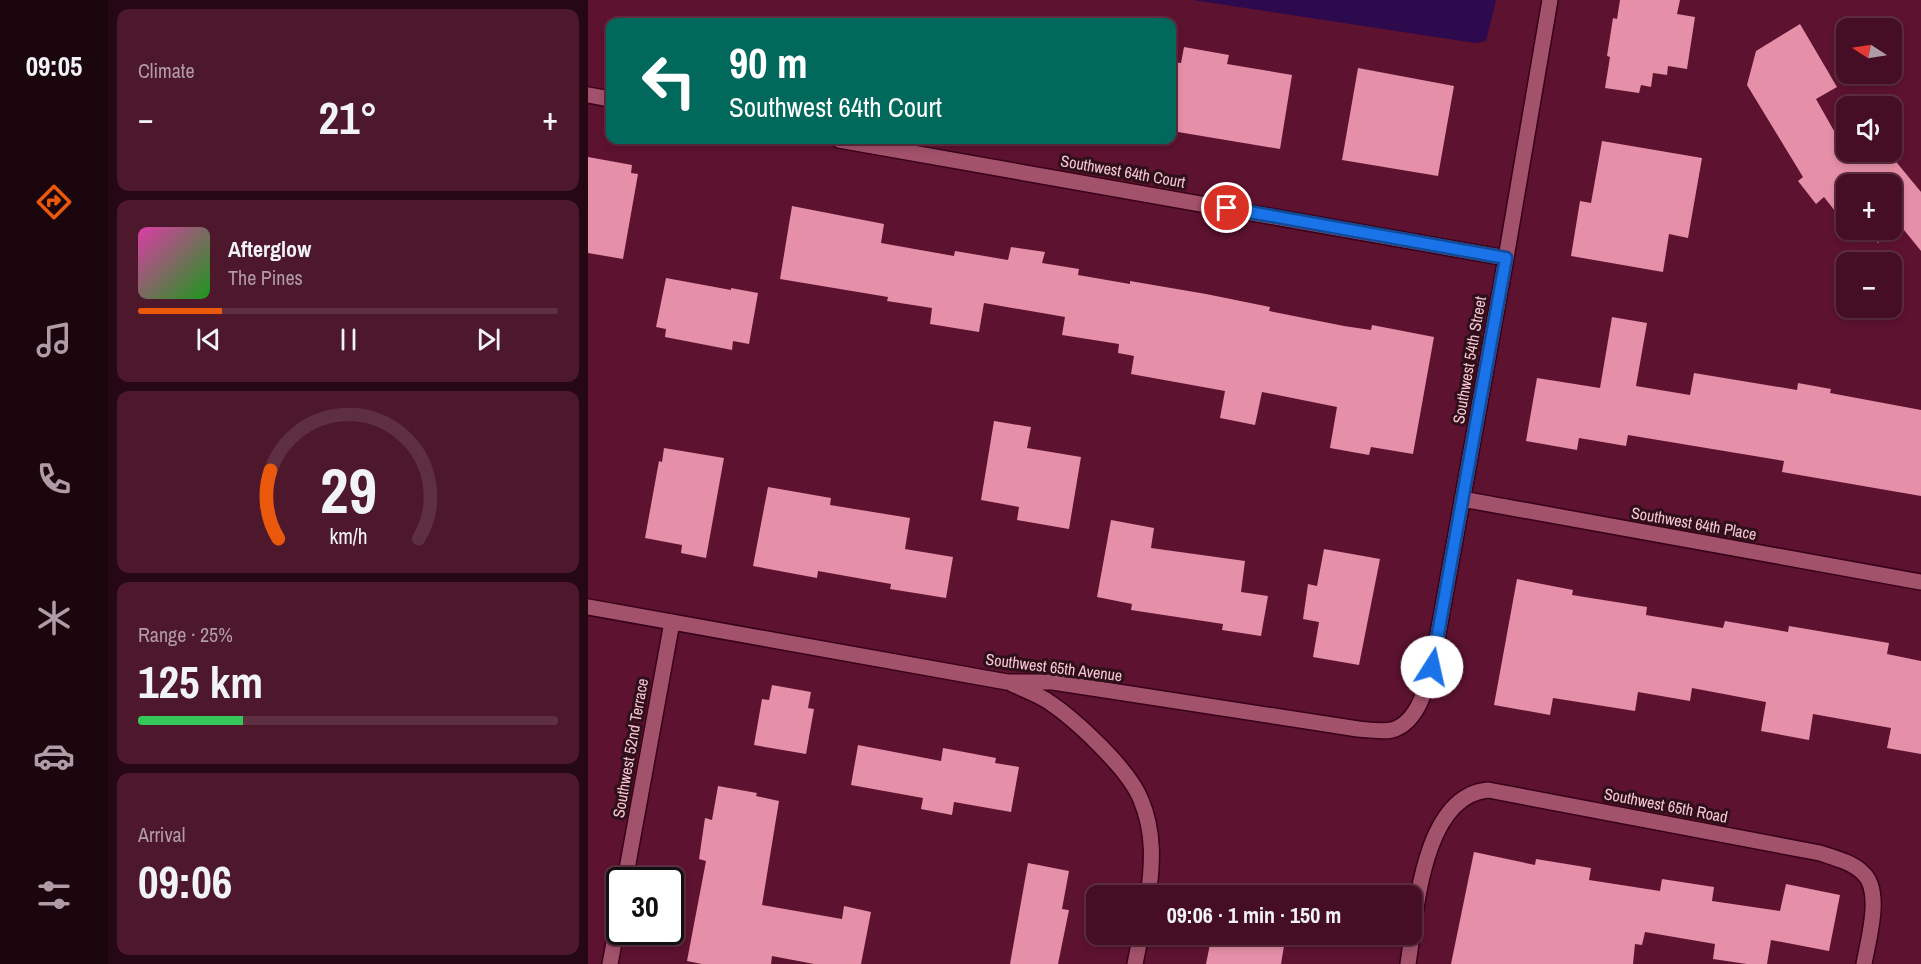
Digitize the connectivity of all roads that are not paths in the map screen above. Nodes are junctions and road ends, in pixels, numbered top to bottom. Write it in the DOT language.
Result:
graph roads {
  1 [pos="1550,0"];
  2 [pos="588,95"];
  3 [pos="606,98"];
  4 [pos="862,144"];
  5 [pos="1506,258"];
  6 [pos="1462,499"];
  7 [pos="1921,582"];
  8 [pos="588,607"];
  9 [pos="672,622"];
  10 [pos="1007,682"];
  11 [pos="1407,721"];
  12 [pos="627,867"];
  13 [pos="1149,885"];
  14 [pos="614,945"];
  15 [pos="1139,945"];
  16 [pos="610,964"];
  17 [pos="1135,964"];
  18 [pos="1408,964"];
  19 [pos="1864,964"];
  1 -- 5 [label="street, Southwest 54th Street"];
  2 -- 3 [label="street"];
  4 -- 5 [label="street, Southwest 64th Court"];
  5 -- 6 [label="street, Southwest 54th Street"];
  6 -- 7 [label="street, Southwest 64th Place"];
  6 -- 11 [label="street, Southwest 54th Street"];
  8 -- 9 [label="street, Southwest 65th Avenue"];
  9 -- 10 [label="street, Southwest 65th Avenue"];
  9 -- 12 [label="street, Southwest 52nd Terrace"];
  10 -- 11 [label="street, Southwest 65th Avenue"];
  10 -- 13 [label="street"];
  14 -- 16 [label="street"];
  15 -- 17 [label="street"];
  18 -- 19 [label="street, Southwest 65th Road"];
}
